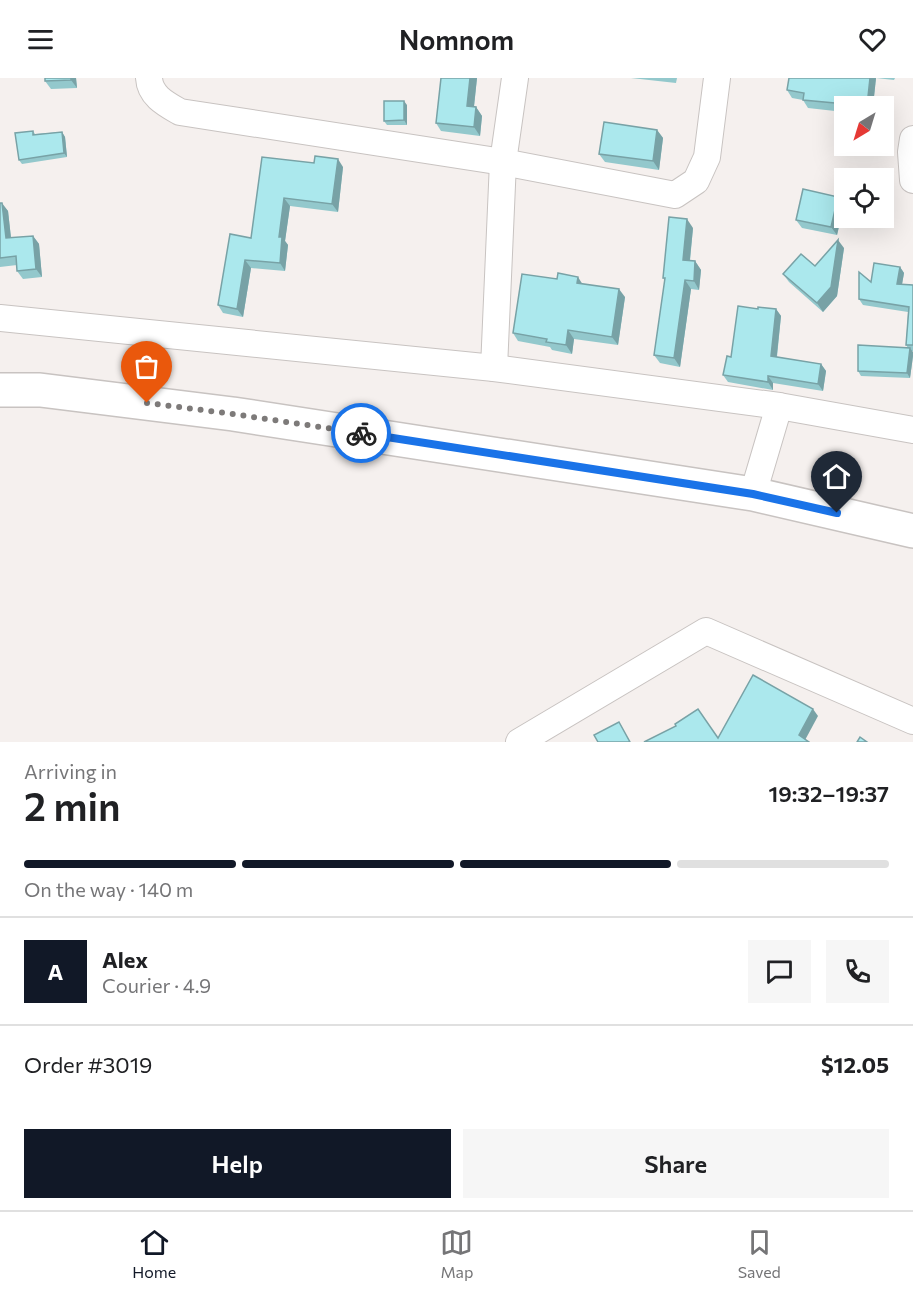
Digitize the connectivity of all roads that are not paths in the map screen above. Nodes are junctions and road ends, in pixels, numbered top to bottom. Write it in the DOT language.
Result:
graph roads {
  1 [pos="148,78"];
  2 [pos="515,78"];
  3 [pos="717,78"];
  4 [pos="913,139"];
  5 [pos="503,162"];
  6 [pos="913,180"];
  7 [pos="0,318"];
  8 [pos="494,368"];
  9 [pos="0,390"];
  10 [pos="779,406"];
  11 [pos="913,430"];
  12 [pos="753,494"];
  13 [pos="913,531"];
  14 [pos="913,720"];
  15 [pos="519,742"];
  1 -- 5 [label="street"];
  2 -- 5 [label="street"];
  3 -- 5 [label="street"];
  4 -- 6 [label="street"];
  5 -- 8 [label="street"];
  7 -- 8 [label="street"];
  8 -- 10 [label="street"];
  9 -- 12 [label="street"];
  10 -- 11 [label="street"];
  10 -- 12 [label="street"];
  12 -- 13 [label="street"];
  14 -- 15 [label="street"];
}
